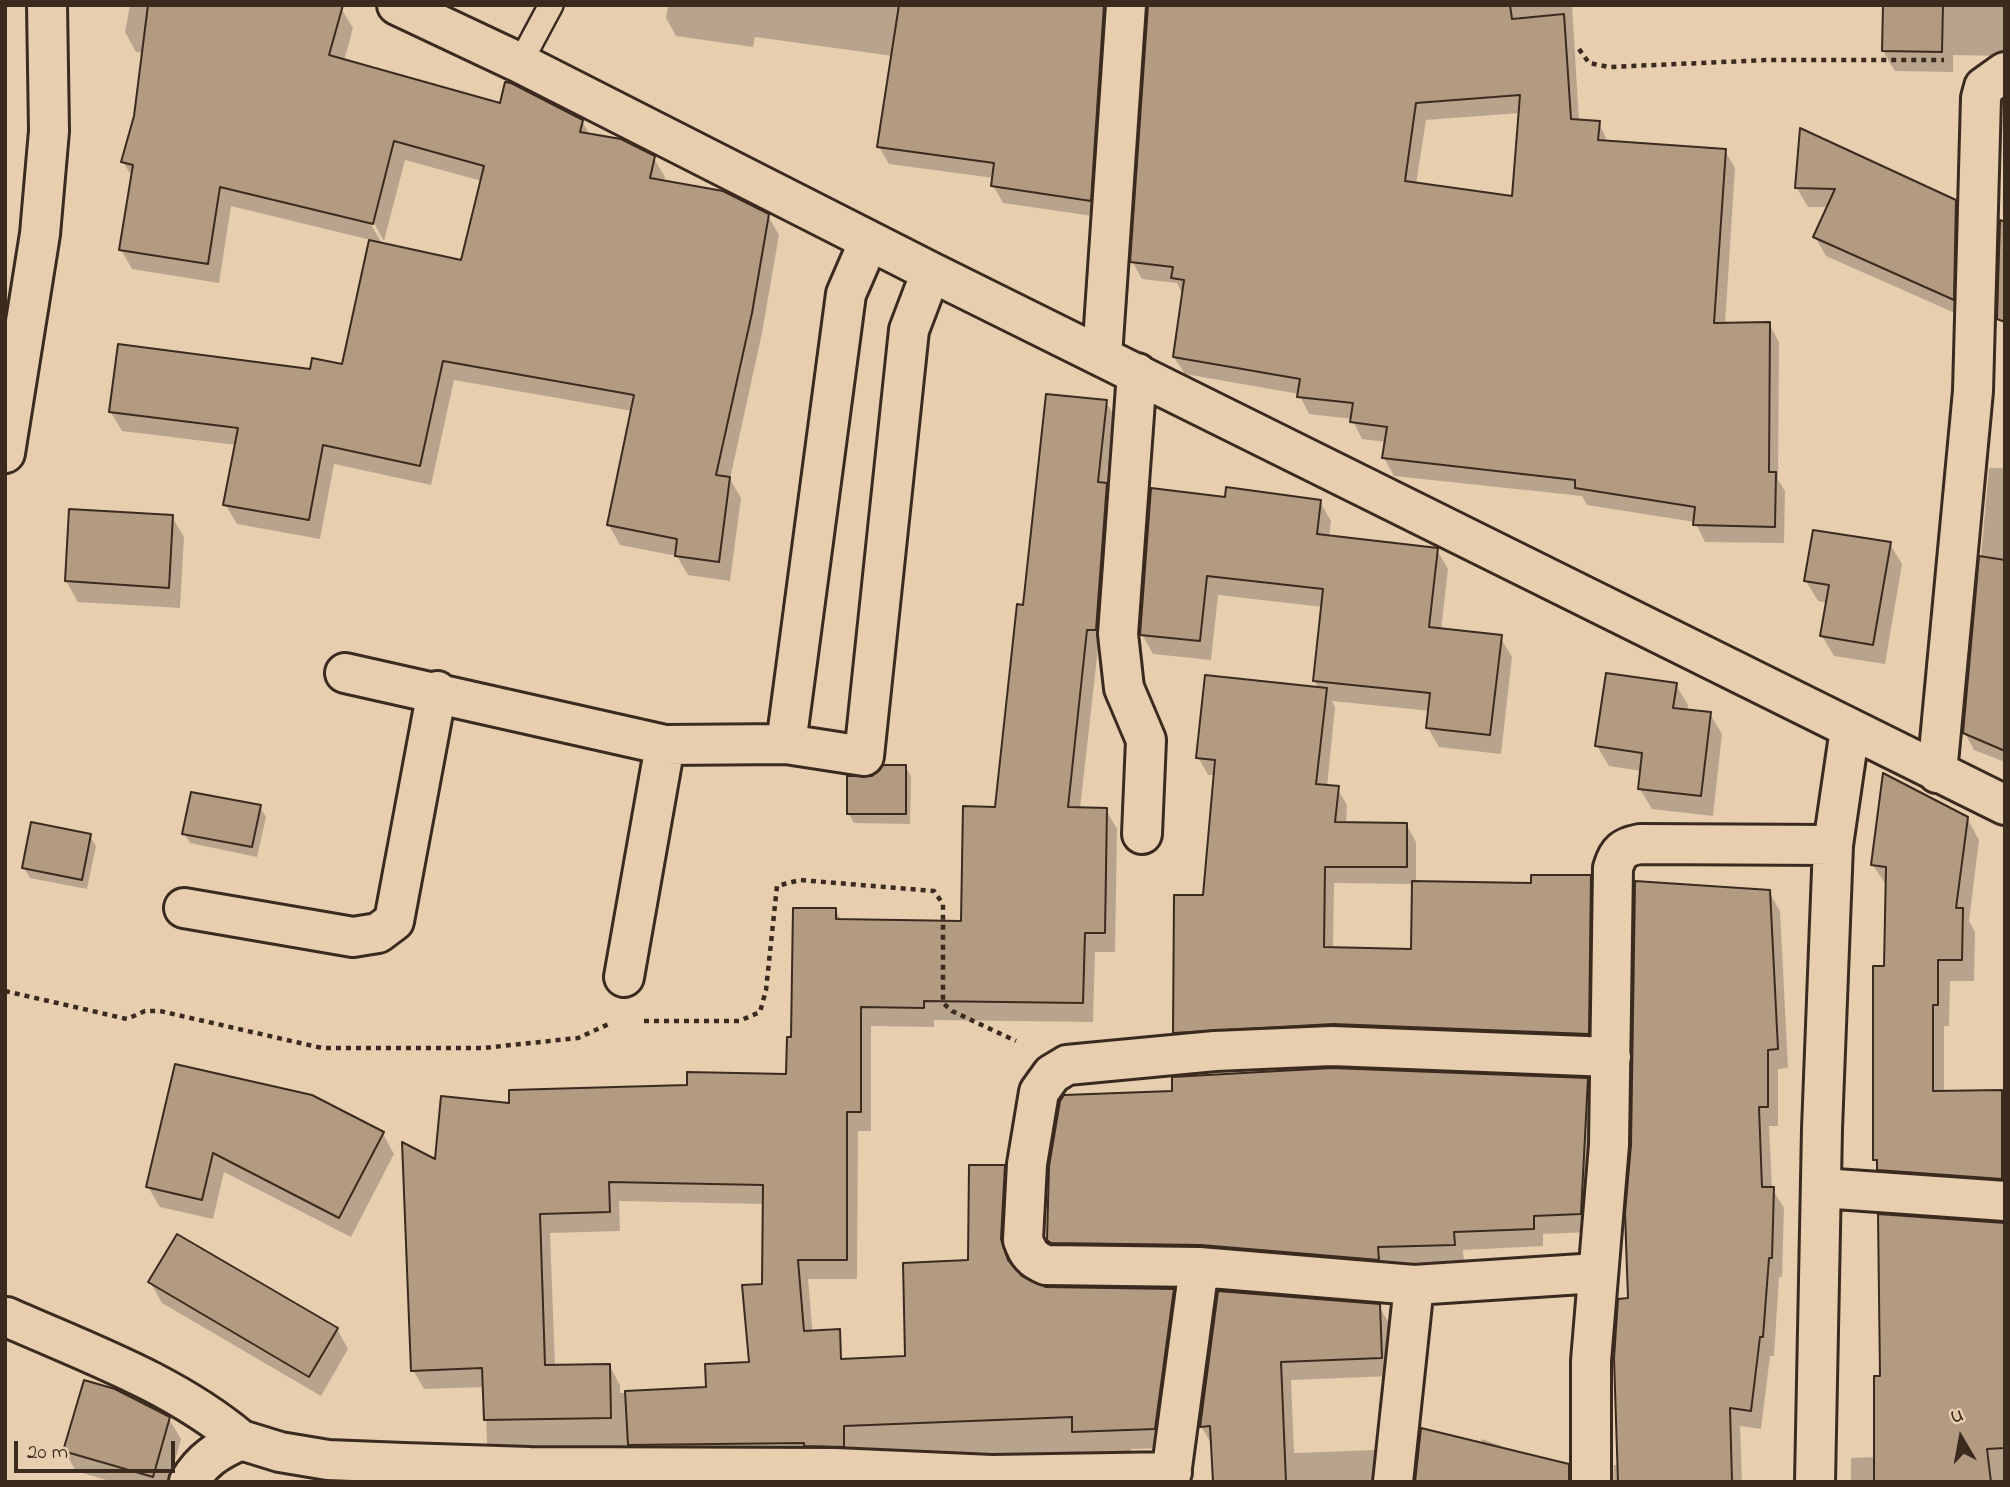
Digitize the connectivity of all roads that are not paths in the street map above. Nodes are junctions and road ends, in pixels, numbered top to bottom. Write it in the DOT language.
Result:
graph roads {
  1 [pos="47,5"];
  2 [pos="397,5"];
  3 [pos="551,5"];
  4 [pos="1126,5"];
  5 [pos="520,63"];
  6 [pos="2005,72"];
  7 [pos="869,241"];
  8 [pos="931,272"];
  9 [pos="1990,323"];
  10 [pos="1102,356"];
  11 [pos="1137,373"];
  12 [pos="5,453"];
  13 [pos="345,673"];
  14 [pos="437,691"];
  15 [pos="1850,729"];
  16 [pos="786,744"];
  17 [pos="665,745"];
  18 [pos="1937,773"];
  19 [pos="2005,806"];
  20 [pos="1142,834"];
  21 [pos="1833,845"];
  22 [pos="184,908"];
  23 [pos="624,977"];
  24 [pos="1611,1057"];
  25 [pos="1822,1188"];
  26 [pos="2005,1200"];
  27 [pos="1199,1267"];
  28 [pos="1597,1273"];
  29 [pos="1414,1285"];
  30 [pos="7,1317"];
  31 [pos="241,1440"];
  32 [pos="1171,1477"];
  33 [pos="189,1482"];
  34 [pos="1393,1482"];
  35 [pos="1591,1482"];
  36 [pos="1815,1482"];
  1 -- 12 [label="street"];
  2 -- 5 [label="street"];
  3 -- 5 [label="lane"];
  4 -- 10 [label="street"];
  5 -- 7 [label="street"];
  6 -- 9 [label="street"];
  7 -- 8 [label="street"];
  7 -- 16 [label="street"];
  8 -- 10 [label="street"];
  8 -- 16 [label="street"];
  9 -- 18 [label="street"];
  10 -- 11 [label="street"];
  11 -- 15 [label="street"];
  11 -- 20 [label="street"];
  13 -- 14 [label="street"];
  14 -- 17 [label="street"];
  14 -- 22 [label="street"];
  15 -- 18 [label="street"];
  15 -- 21 [label="street"];
  16 -- 17 [label="street"];
  17 -- 23 [label="street"];
  18 -- 19 [label="street"];
  21 -- 24 [label="street"];
  21 -- 25 [label="street"];
  24 -- 27 [label="street"];
  24 -- 28 [label="street"];
  25 -- 26 [label="street"];
  25 -- 36 [label="street"];
  27 -- 29 [label="street"];
  27 -- 32 [label="street"];
  28 -- 29 [label="street"];
  28 -- 35 [label="street"];
  29 -- 34 [label="street"];
  30 -- 31 [label="street"];
  31 -- 32 [label="street"];
  31 -- 33 [label="street"];
}
